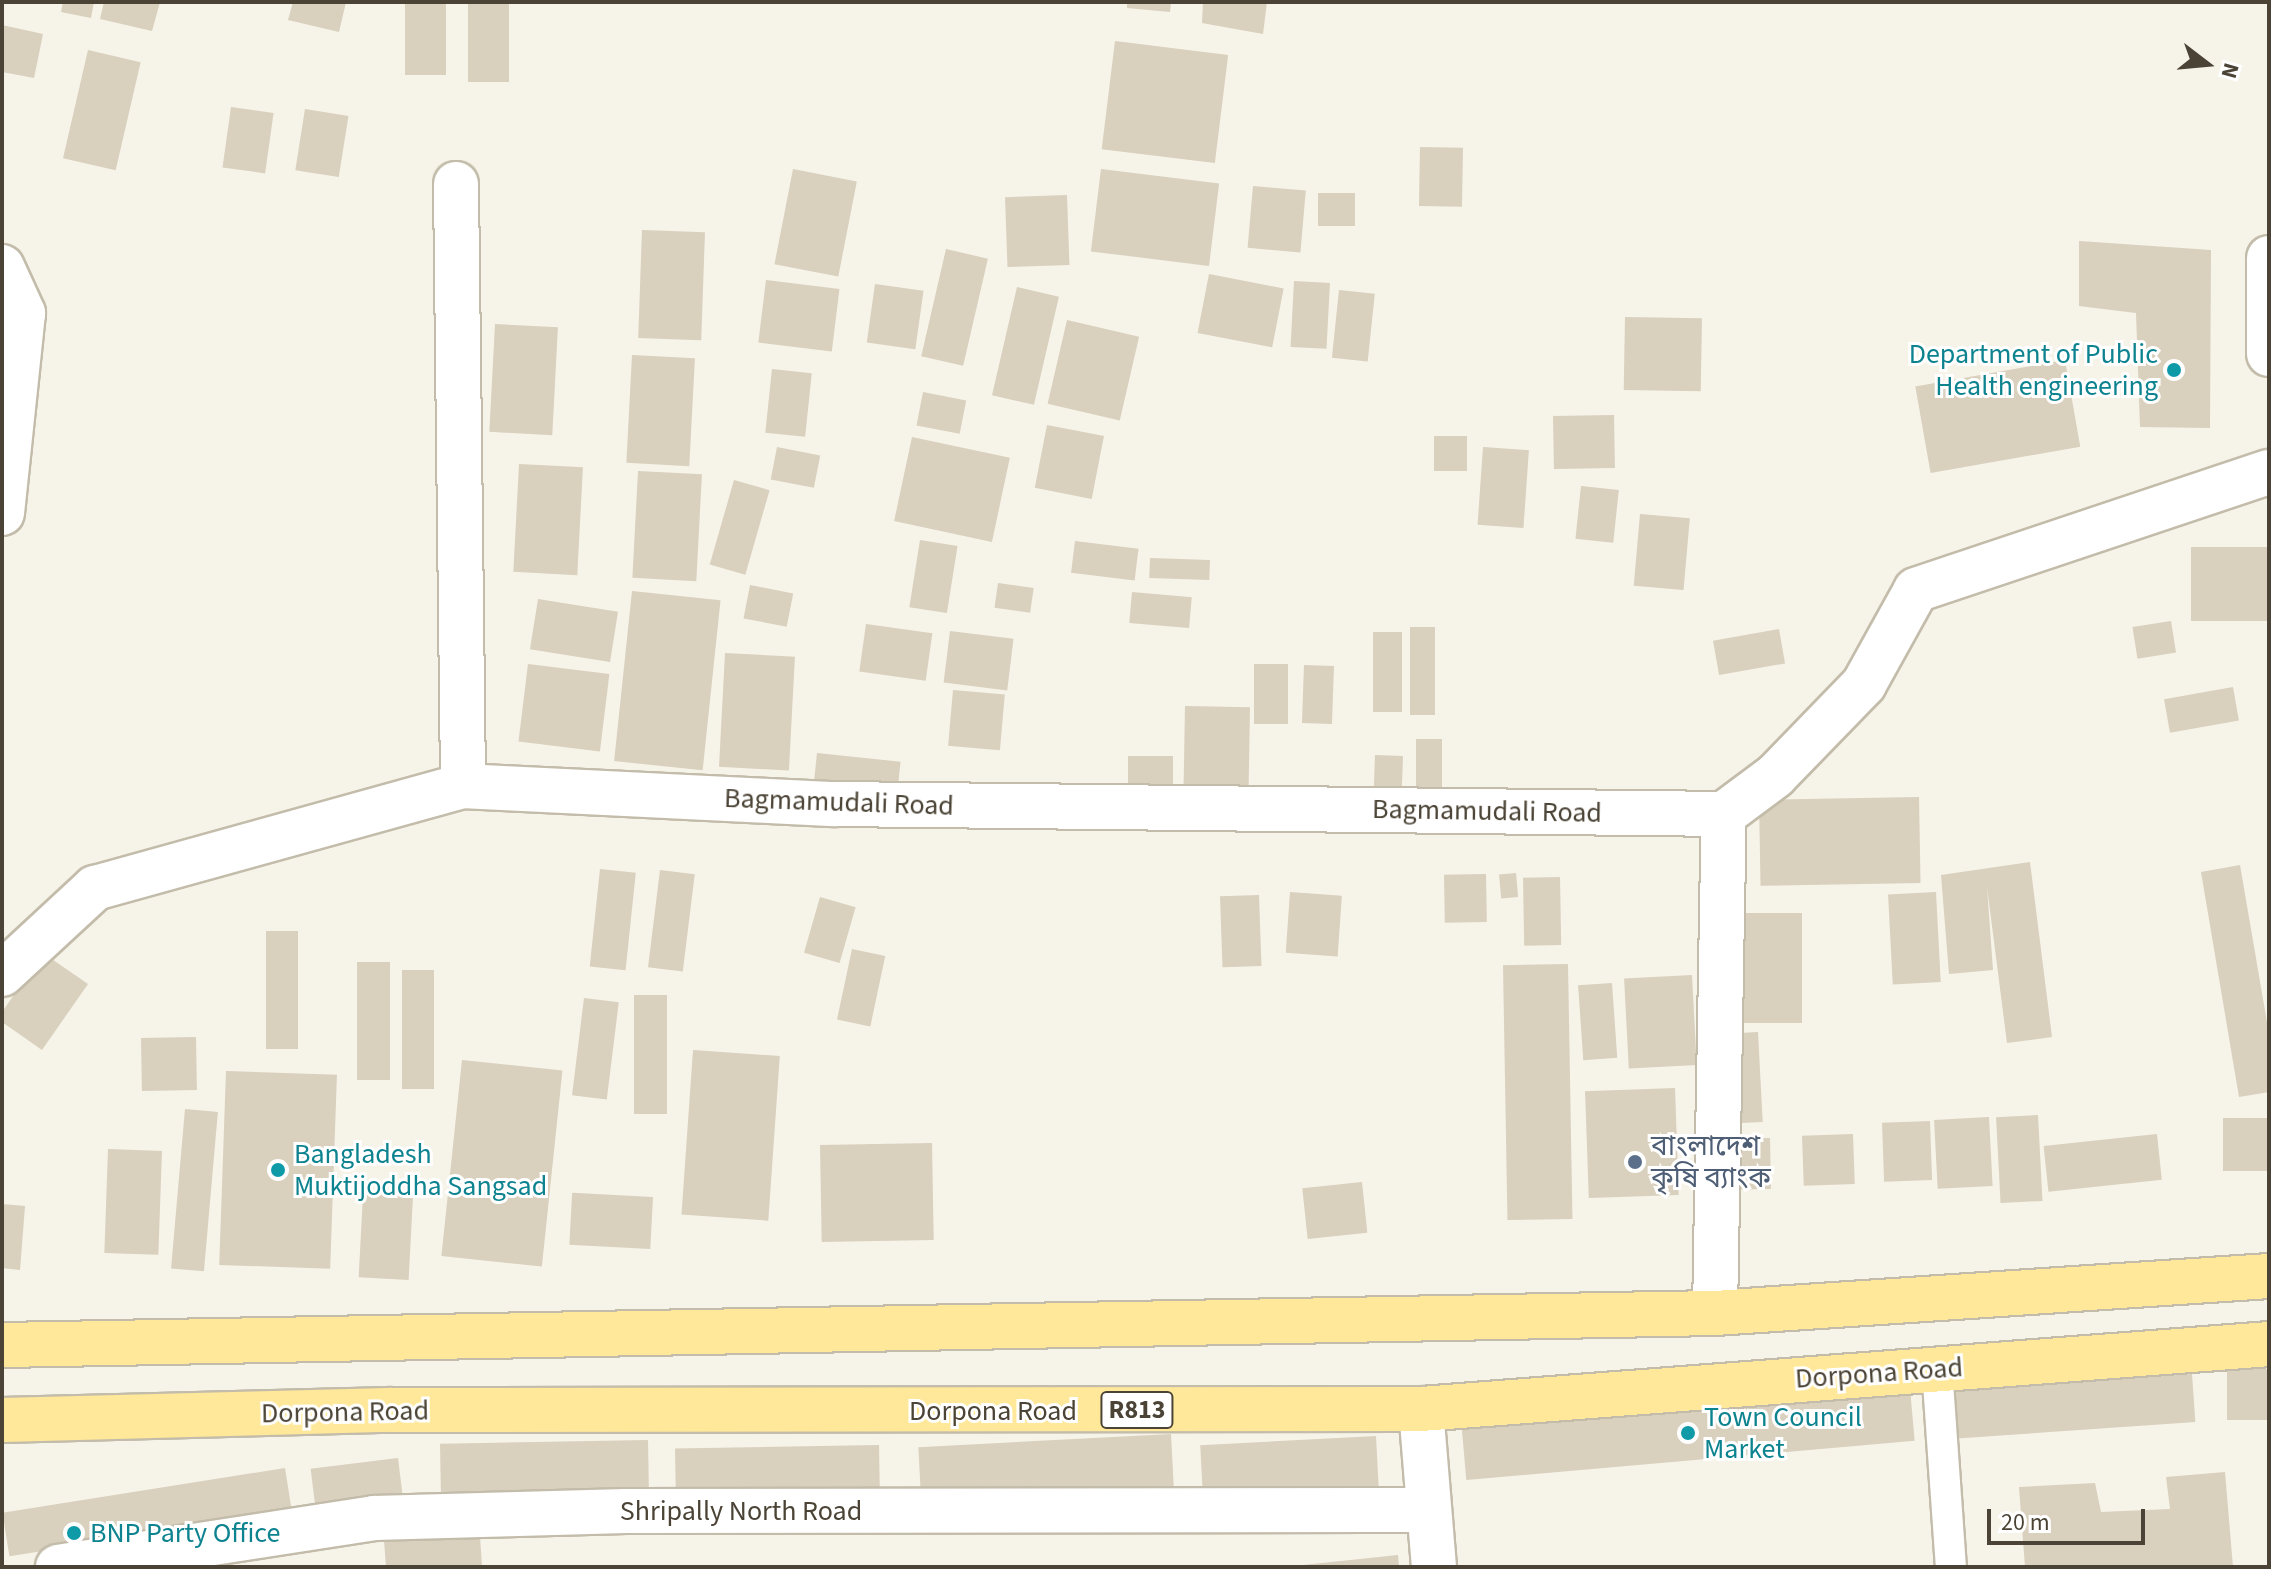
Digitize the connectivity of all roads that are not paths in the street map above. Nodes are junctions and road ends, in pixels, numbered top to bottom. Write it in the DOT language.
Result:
graph roads {
  1 [pos="456,184"];
  2 [pos="2269,258"];
  3 [pos="2,267"];
  4 [pos="2269,354"];
  5 [pos="2269,472"];
  6 [pos="2,513"];
  7 [pos="463,786"];
  8 [pos="1724,814"];
  9 [pos="2,974"];
  10 [pos="2269,1276"];
  11 [pos="1715,1313"];
  12 [pos="2269,1344"];
  13 [pos="2,1345"];
  14 [pos="1937,1368"];
  15 [pos="1421,1409"];
  16 [pos="2,1420"];
  17 [pos="1427,1510"];
  18 [pos="58,1567"];
  19 [pos="1434,1567"];
  20 [pos="1951,1567"];
  1 -- 7 [label="street"];
  2 -- 4 [label="street"];
  3 -- 6 [label="street"];
  5 -- 8 [label="street"];
  7 -- 8 [label="street, Bagmamudali Road"];
  7 -- 9 [label="street, Bagmamudali Road"];
  8 -- 11 [label="street"];
  10 -- 11 [label="main road"];
  11 -- 13 [label="main road"];
  12 -- 14 [label="main road, Dorpona Road / R813"];
  14 -- 15 [label="main road, Dorpona Road / R813"];
  14 -- 20 [label="lane"];
  15 -- 16 [label="main road, Dorpona Road / R813"];
  15 -- 17 [label="street"];
  17 -- 18 [label="street, Shripally North Road"];
  17 -- 19 [label="street"];
}
